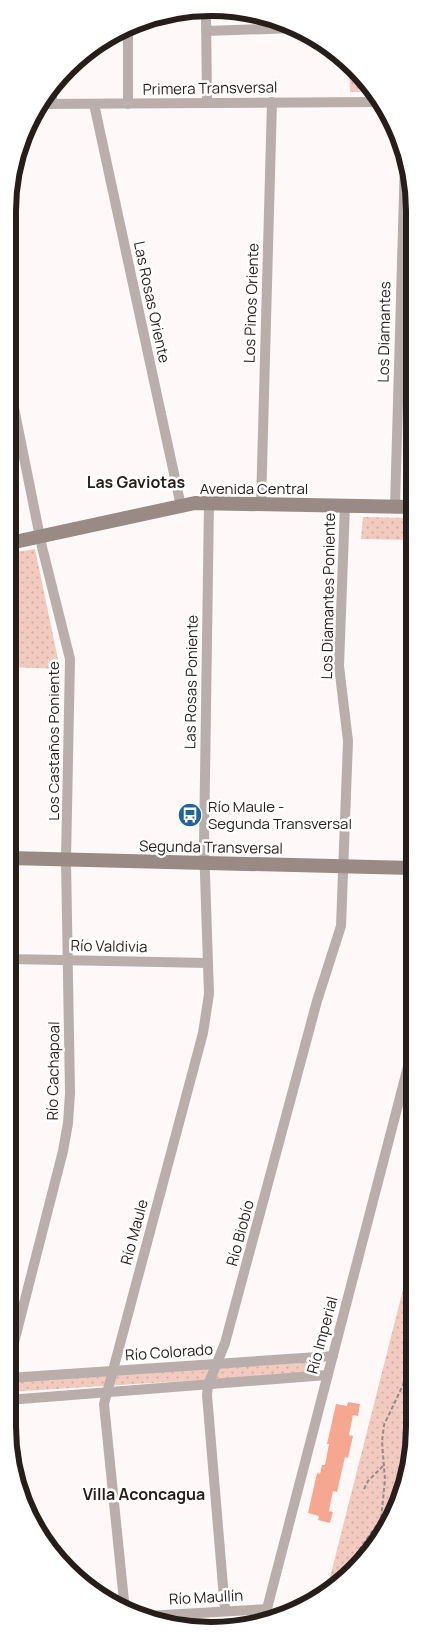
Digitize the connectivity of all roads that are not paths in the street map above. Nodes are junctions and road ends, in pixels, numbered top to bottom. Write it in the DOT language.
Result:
graph roads {
  1 [pos="206,16"];
  2 [pos="278,28"];
  3 [pos="206,30"];
  4 [pos="128,35"];
  5 [pos="52,98"];
  6 [pos="272,102"];
  7 [pos="372,102"];
  8 [pos="207,103"];
  9 [pos="48,104"];
  10 [pos="52,104"];
  11 [pos="94,104"];
  12 [pos="128,104"];
  13 [pos="404,188"];
  14 [pos="16,417"];
  15 [pos="209,503"];
  16 [pos="261,504"];
  17 [pos="345,505"];
  18 [pos="181,506"];
  19 [pos="395,506"];
  20 [pos="406,507"];
  21 [pos="41,537"];
  22 [pos="16,542"];
  23 [pos="16,858"];
  24 [pos="66,860"];
  25 [pos="204,862"];
  26 [pos="344,866"];
  27 [pos="406,868"];
  28 [pos="16,959"];
  29 [pos="69,960"];
  30 [pos="208,963"];
  31 [pos="406,1074"];
  32 [pos="16,1334"];
  33 [pos="333,1356"];
  34 [pos="216,1363"];
  35 [pos="112,1371"];
  36 [pos="327,1374"];
  37 [pos="16,1377"];
  38 [pos="208,1385"];
  39 [pos="107,1393"];
  40 [pos="16,1399"];
  41 [pos="124,1601"];
  42 [pos="225,1610"];
  43 [pos="267,1610"];
  44 [pos="266,1613"];
  45 [pos="161,1615"];
  1 -- 3 [label="street"];
  2 -- 3 [label="street"];
  3 -- 8 [label="street"];
  4 -- 12 [label="street"];
  5 -- 10 [label="street"];
  6 -- 7 [label="street, Primera Transversal"];
  6 -- 8 [label="street, Primera Transversal"];
  6 -- 16 [label="street, Los Pinos Oriente"];
  8 -- 12 [label="street, Primera Transversal"];
  9 -- 10 [label="street, Primera Transversal"];
  10 -- 11 [label="street, Primera Transversal"];
  11 -- 12 [label="street, Primera Transversal"];
  11 -- 18 [label="street, Las Rosas Oriente"];
  13 -- 19 [label="street, Los Diamantes"];
  14 -- 21 [label="street, Los Castaños Poniente"];
  15 -- 16 [label="street, Avenida Central"];
  15 -- 18 [label="street, Avenida Central"];
  15 -- 25 [label="street, Las Rosas Poniente"];
  16 -- 17 [label="street, Avenida Central"];
  17 -- 19 [label="street, Avenida Central"];
  17 -- 26 [label="street, Los Diamantes Poniente"];
  18 -- 21 [label="street, Avenida Central"];
  19 -- 20 [label="street, Avenida Central"];
  21 -- 22 [label="street, Avenida Central"];
  21 -- 24 [label="street, Los Castaños Poniente"];
  23 -- 24 [label="street, Segunda Transversal"];
  24 -- 25 [label="street, Segunda Transversal"];
  24 -- 29 [label="street, Río Cachapoal"];
  25 -- 26 [label="street, Segunda Transversal"];
  25 -- 30 [label="street, Río Maule"];
  26 -- 27 [label="street, Segunda Transversal"];
  26 -- 34 [label="street, Río Biobío"];
  28 -- 29 [label="street, Río Valdivia"];
  29 -- 30 [label="street, Río Valdivia"];
  29 -- 32 [label="street, Río Cachapoal"];
  30 -- 35 [label="street, Río Maule"];
  31 -- 33 [label="street, Río Imperial"];
  33 -- 34 [label="street, Río Colorado"];
  33 -- 36 [label="street, Río Imperial"];
  34 -- 35 [label="street, Río Colorado"];
  34 -- 38 [label="street, Río Biobío"];
  35 -- 37 [label="street, Río Colorado"];
  35 -- 39 [label="street, Río Maule"];
  36 -- 38 [label="street"];
  36 -- 43 [label="street, Río Imperial"];
  38 -- 39 [label="street"];
  38 -- 42 [label="street, Río Biobío"];
  39 -- 40 [label="street"];
  39 -- 41 [label="street, Río Maule"];
  42 -- 43 [label="street, Río Maullín"];
  42 -- 45 [label="street, Río Maullín"];
  43 -- 44 [label="street, Río Imperial"];
}
